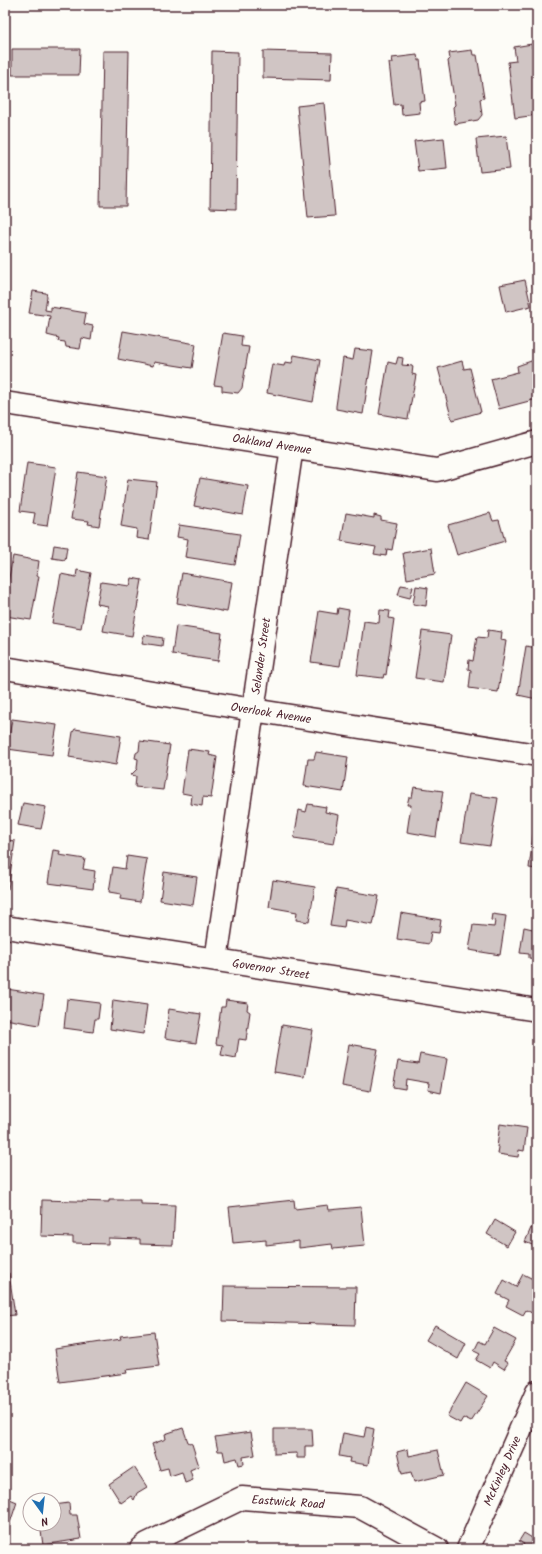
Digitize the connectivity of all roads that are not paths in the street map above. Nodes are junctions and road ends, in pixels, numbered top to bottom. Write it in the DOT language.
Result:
graph roads {
  1 [pos="5,403"];
  2 [pos="537,442"];
  3 [pos="292,447"];
  4 [pos="5,668"];
  5 [pos="253,710"];
  6 [pos="537,755"];
  7 [pos="5,927"];
  8 [pos="216,960"];
  9 [pos="537,1010"];
  10 [pos="537,1392"];
  11 [pos="141,1549"];
  12 [pos="437,1549"];
  13 [pos="468,1549"];
  1 -- 3 [label="street, Oakland Avenue"];
  2 -- 3 [label="street, Oakland Avenue"];
  3 -- 5 [label="street, Selander Street"];
  4 -- 5 [label="street, Overlook Avenue"];
  5 -- 6 [label="street, Overlook Avenue"];
  5 -- 8 [label="street, Selander Street"];
  7 -- 8 [label="street, Governor Street"];
  8 -- 9 [label="street, Governor Street"];
  10 -- 13 [label="street, McKinley Drive"];
  11 -- 12 [label="street, Eastwick Road"];
}
